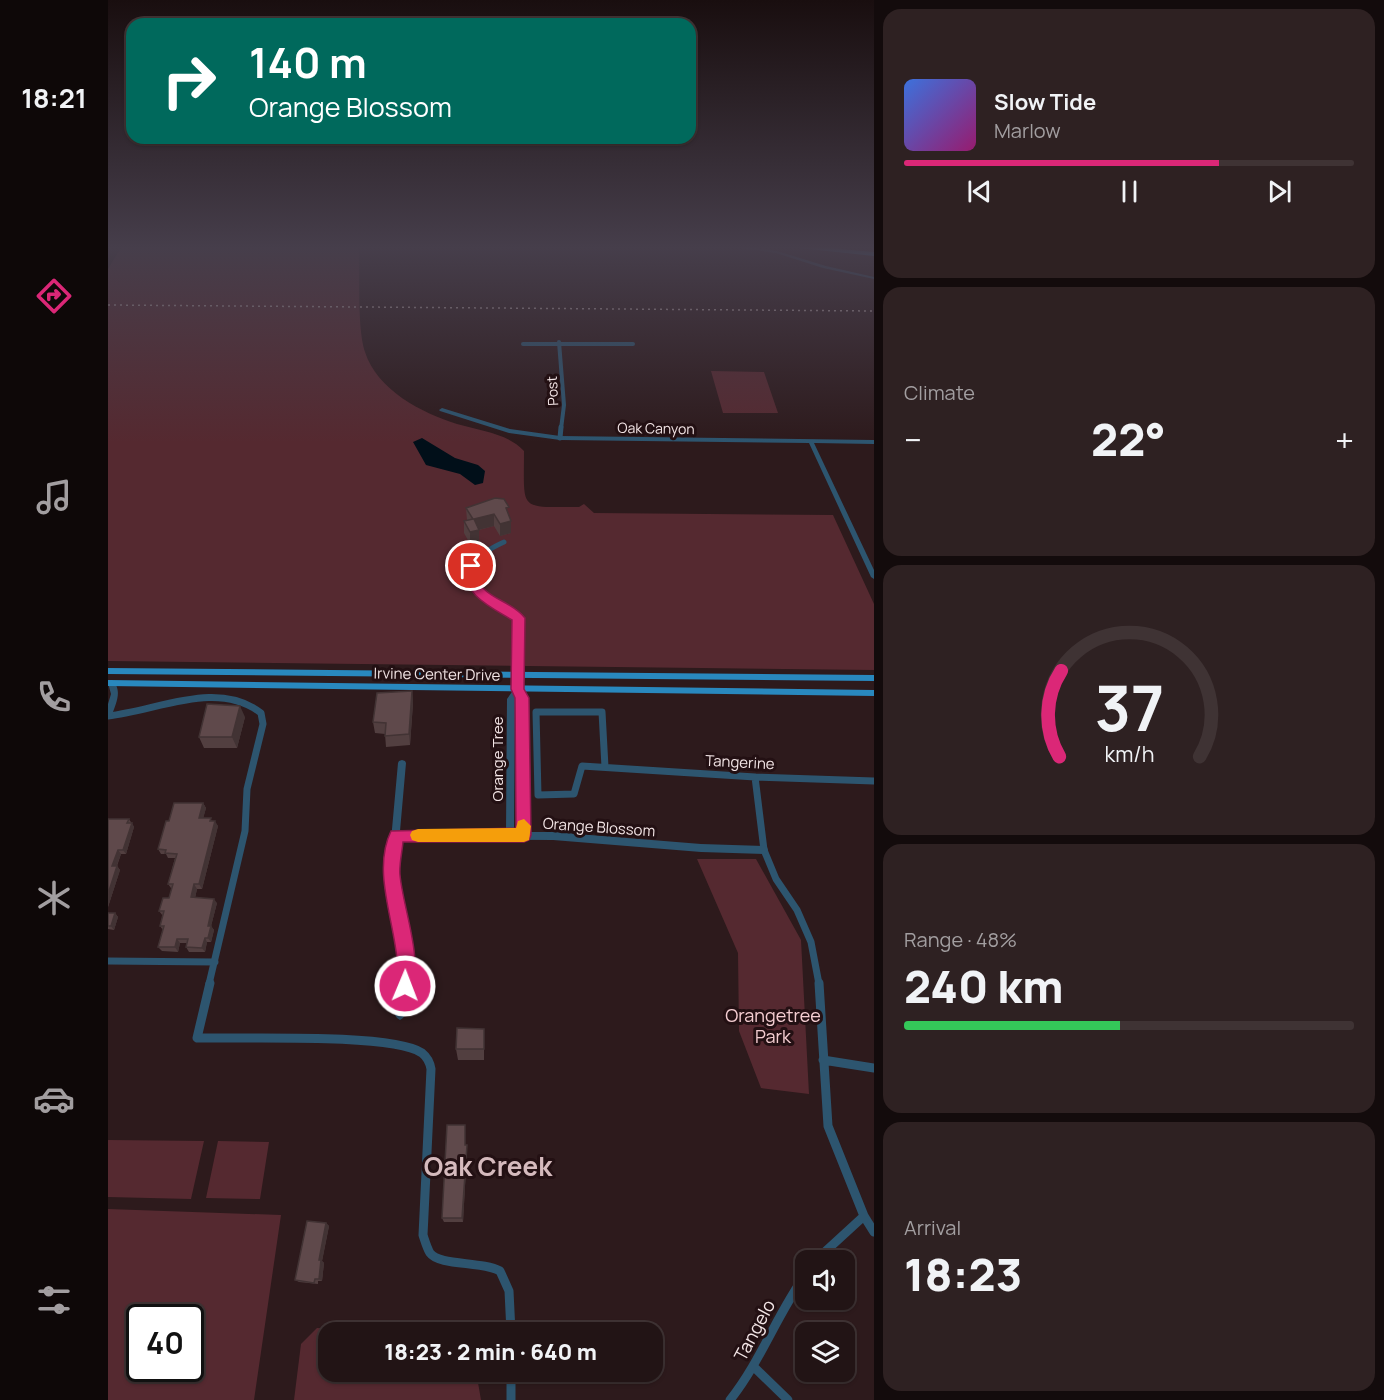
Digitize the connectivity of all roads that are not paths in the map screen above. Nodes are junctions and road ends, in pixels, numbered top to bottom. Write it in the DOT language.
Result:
graph roads {
  1 [pos="559,342"];
  2 [pos="523,344"];
  3 [pos="633,344"];
  4 [pos="442,410"];
  5 [pos="560,438"];
  6 [pos="811,442"];
  7 [pos="874,442"];
  8 [pos="504,542"];
  9 [pos="874,577"];
  10 [pos="112,671"];
  11 [pos="517,674"];
  12 [pos="874,678"];
  13 [pos="109,685"];
  14 [pos="518,689"];
  15 [pos="874,693"];
  16 [pos="108,716"];
  17 [pos="402,763"];
  18 [pos="604,767"];
  19 [pos="754,777"];
  20 [pos="874,781"];
  21 [pos="510,835"];
  22 [pos="524,835"];
  23 [pos="396,836"];
  24 [pos="765,850"];
  25 [pos="108,961"];
  26 [pos="215,962"];
  27 [pos="400,1015"];
  28 [pos="823,1060"];
  29 [pos="874,1068"];
  30 [pos="864,1216"];
  31 [pos="874,1232"];
  32 [pos="827,1250"];
  33 [pos="795,1291"];
  34 [pos="511,1322"];
  35 [pos="754,1367"];
  36 [pos="511,1382"];
  37 [pos="511,1400"];
  38 [pos="730,1400"];
  39 [pos="788,1400"];
  1 -- 2 [label="street"];
  1 -- 3 [label="street"];
  1 -- 5 [label="street, Post"];
  4 -- 5 [label="street, Oak Canyon"];
  5 -- 6 [label="street, Oak Canyon"];
  6 -- 7 [label="street, Oak Canyon"];
  6 -- 9 [label="street"];
  8 -- 11 [label="street"];
  10 -- 11 [label="main road, Irvine Center Drive"];
  10 -- 13 [label="street"];
  11 -- 12 [label="main road, Irvine Center Drive"];
  11 -- 14 [label="street"];
  13 -- 14 [label="main road, Irvine Center Drive"];
  13 -- 16 [label="street"];
  14 -- 15 [label="main road, Irvine Center Drive"];
  14 -- 21 [label="street, Orange Tree"];
  14 -- 22 [label="street, Orange Tree"];
  16 -- 26 [label="street"];
  17 -- 23 [label="street"];
  18 -- 18 [label="street, Tangerine"];
  18 -- 19 [label="street, Tangerine"];
  19 -- 20 [label="street, Tangerine"];
  19 -- 24 [label="street"];
  21 -- 22 [label="street, Orange Blossom"];
  21 -- 23 [label="street, Orange Blossom"];
  22 -- 24 [label="street, Orange Blossom"];
  23 -- 27 [label="street"];
  24 -- 28 [label="street"];
  25 -- 26 [label="street"];
  26 -- 34 [label="street"];
  28 -- 29 [label="street"];
  28 -- 30 [label="street"];
  30 -- 31 [label="street"];
  30 -- 32 [label="street"];
  33 -- 35 [label="street, Tangelo"];
  35 -- 38 [label="street, Tangelo"];
  35 -- 39 [label="street"];
  36 -- 37 [label="street"];
}
